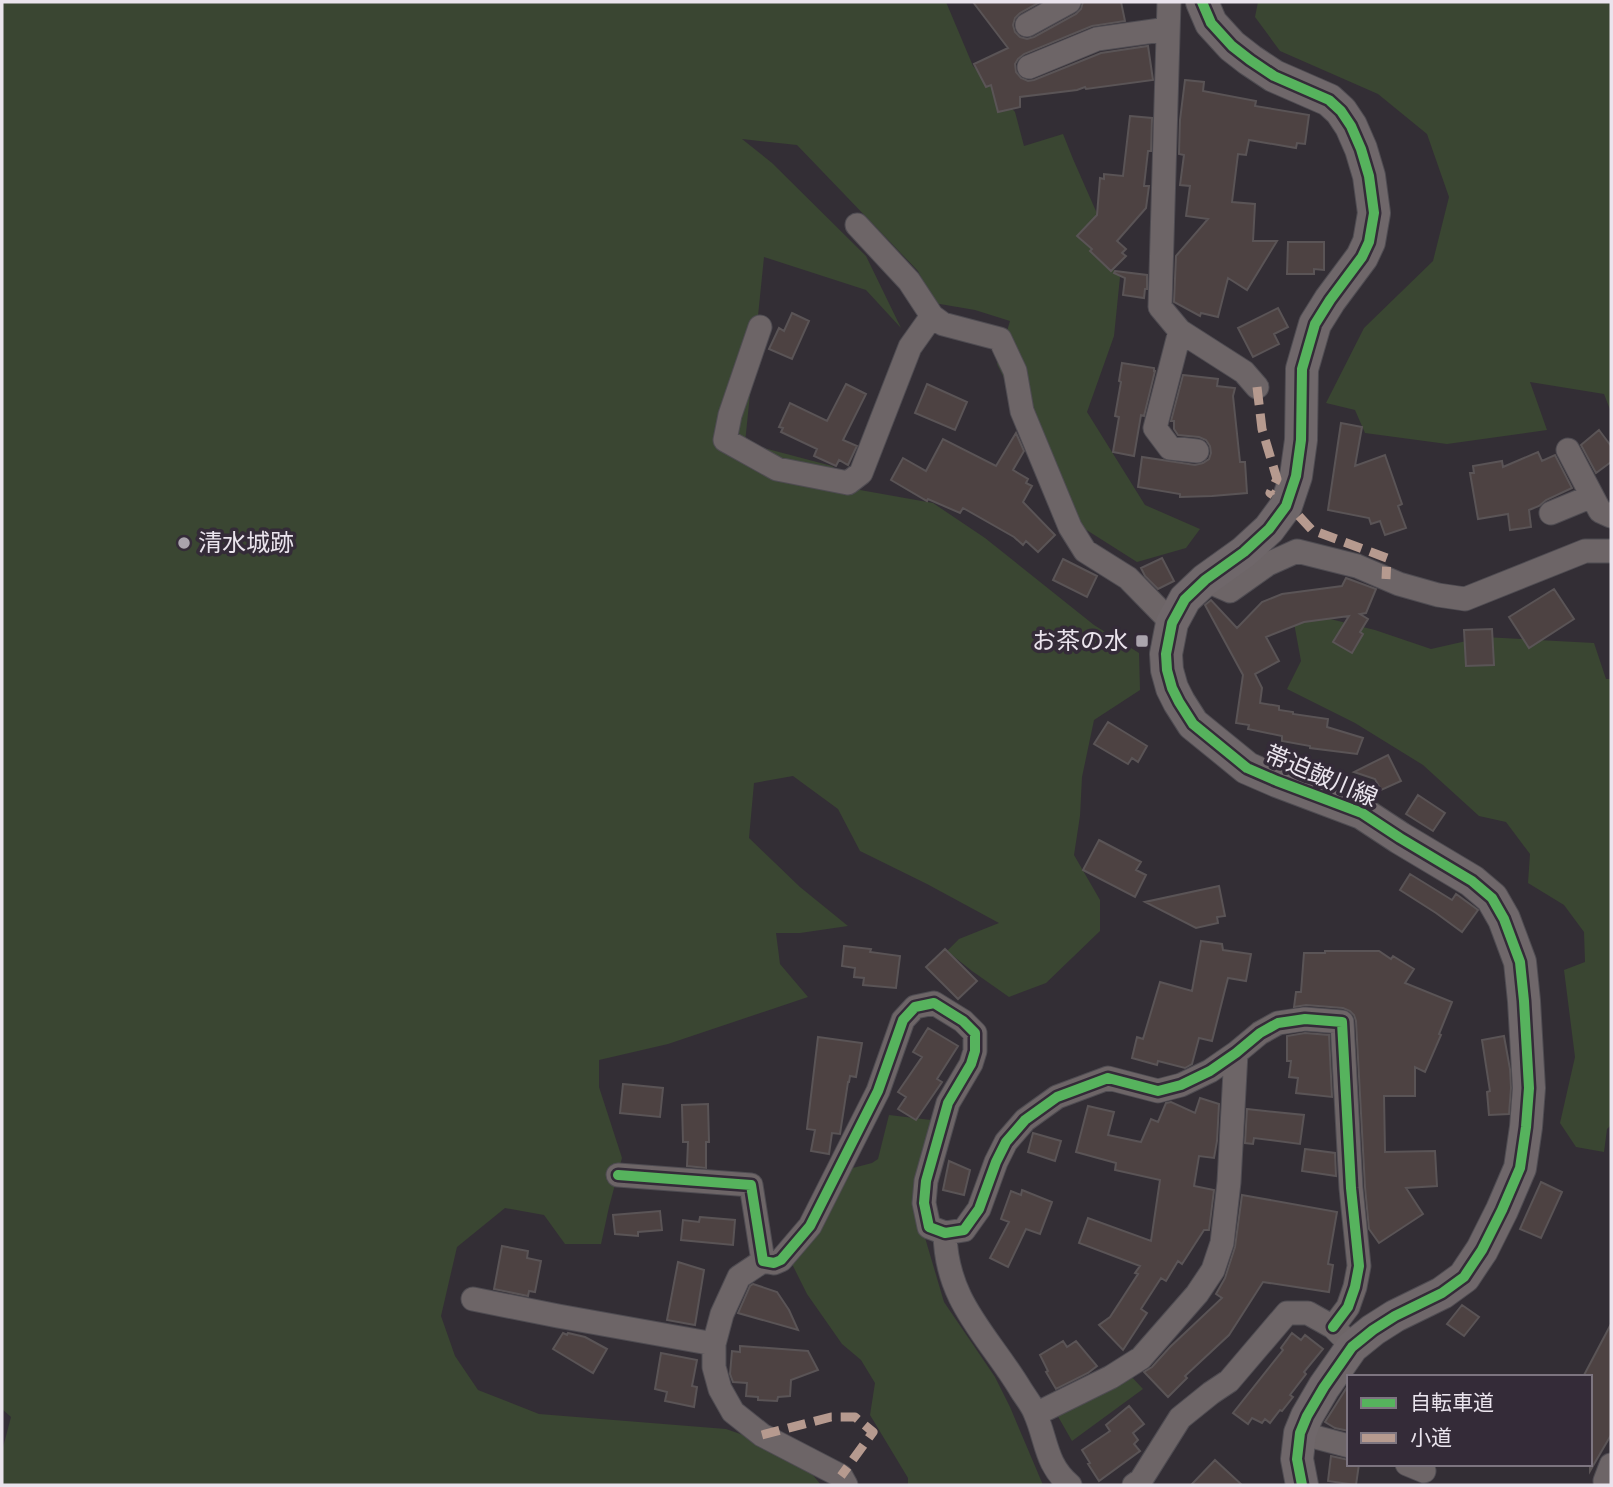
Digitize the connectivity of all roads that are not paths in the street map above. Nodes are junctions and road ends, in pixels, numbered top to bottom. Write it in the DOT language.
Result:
graph roads {
  1 [pos="1069,2"];
  2 [pos="1168,2"];
  3 [pos="1202,2"];
  4 [pos="1027,25"];
  5 [pos="1168,29"];
  6 [pos="1029,67"];
  7 [pos="857,225"];
  8 [pos="932,316"];
  9 [pos="760,327"];
  10 [pos="1180,331"];
  11 [pos="1256,387"];
  12 [pos="1568,450"];
  13 [pos="1198,451"];
  14 [pos="1592,496"];
  15 [pos="1551,513"];
  16 [pos="1611,516"];
  17 [pos="1611,551"];
  18 [pos="1205,580"];
  19 [pos="1171,623"];
  20 [pos="1236,1053"];
  21 [pos="618,1175"];
  22 [pos="945,1233"];
  23 [pos="762,1261"];
  24 [pos="473,1299"];
  25 [pos="1343,1337"];
  26 [pos="714,1344"];
  27 [pos="1035,1414"];
  28 [pos="1300,1433"];
  29 [pos="1347,1445"];
  30 [pos="1611,1465"];
  31 [pos="846,1485"];
  32 [pos="1070,1485"];
  33 [pos="1134,1485"];
  34 [pos="1302,1485"];
  35 [pos="1610,1485"];
  1 -- 4 [label="street"];
  2 -- 5 [label="street"];
  3 -- 18 [label="street, 帯迫皷川線"];
  5 -- 6 [label="street"];
  5 -- 10 [label="street"];
  7 -- 8 [label="street"];
  8 -- 9 [label="street"];
  8 -- 19 [label="street"];
  10 -- 11 [label="street"];
  10 -- 13 [label="street"];
  12 -- 14 [label="street"];
  14 -- 15 [label="street"];
  14 -- 16 [label="street"];
  17 -- 18 [label="street"];
  18 -- 19 [label="street, 帯迫皷川線"];
  19 -- 25 [label="street, 帯迫皷川線"];
  20 -- 22 [label="street"];
  20 -- 25 [label="street"];
  20 -- 27 [label="street"];
  21 -- 23 [label="street"];
  22 -- 23 [label="street"];
  22 -- 27 [label="street"];
  23 -- 26 [label="street"];
  24 -- 26 [label="street"];
  25 -- 28 [label="street, 帯迫皷川線"];
  25 -- 33 [label="street"];
  26 -- 31 [label="street"];
  27 -- 32 [label="street"];
  28 -- 29 [label="street"];
  28 -- 34 [label="street, 帯迫皷川線"];
  30 -- 35 [label="street"];
}
